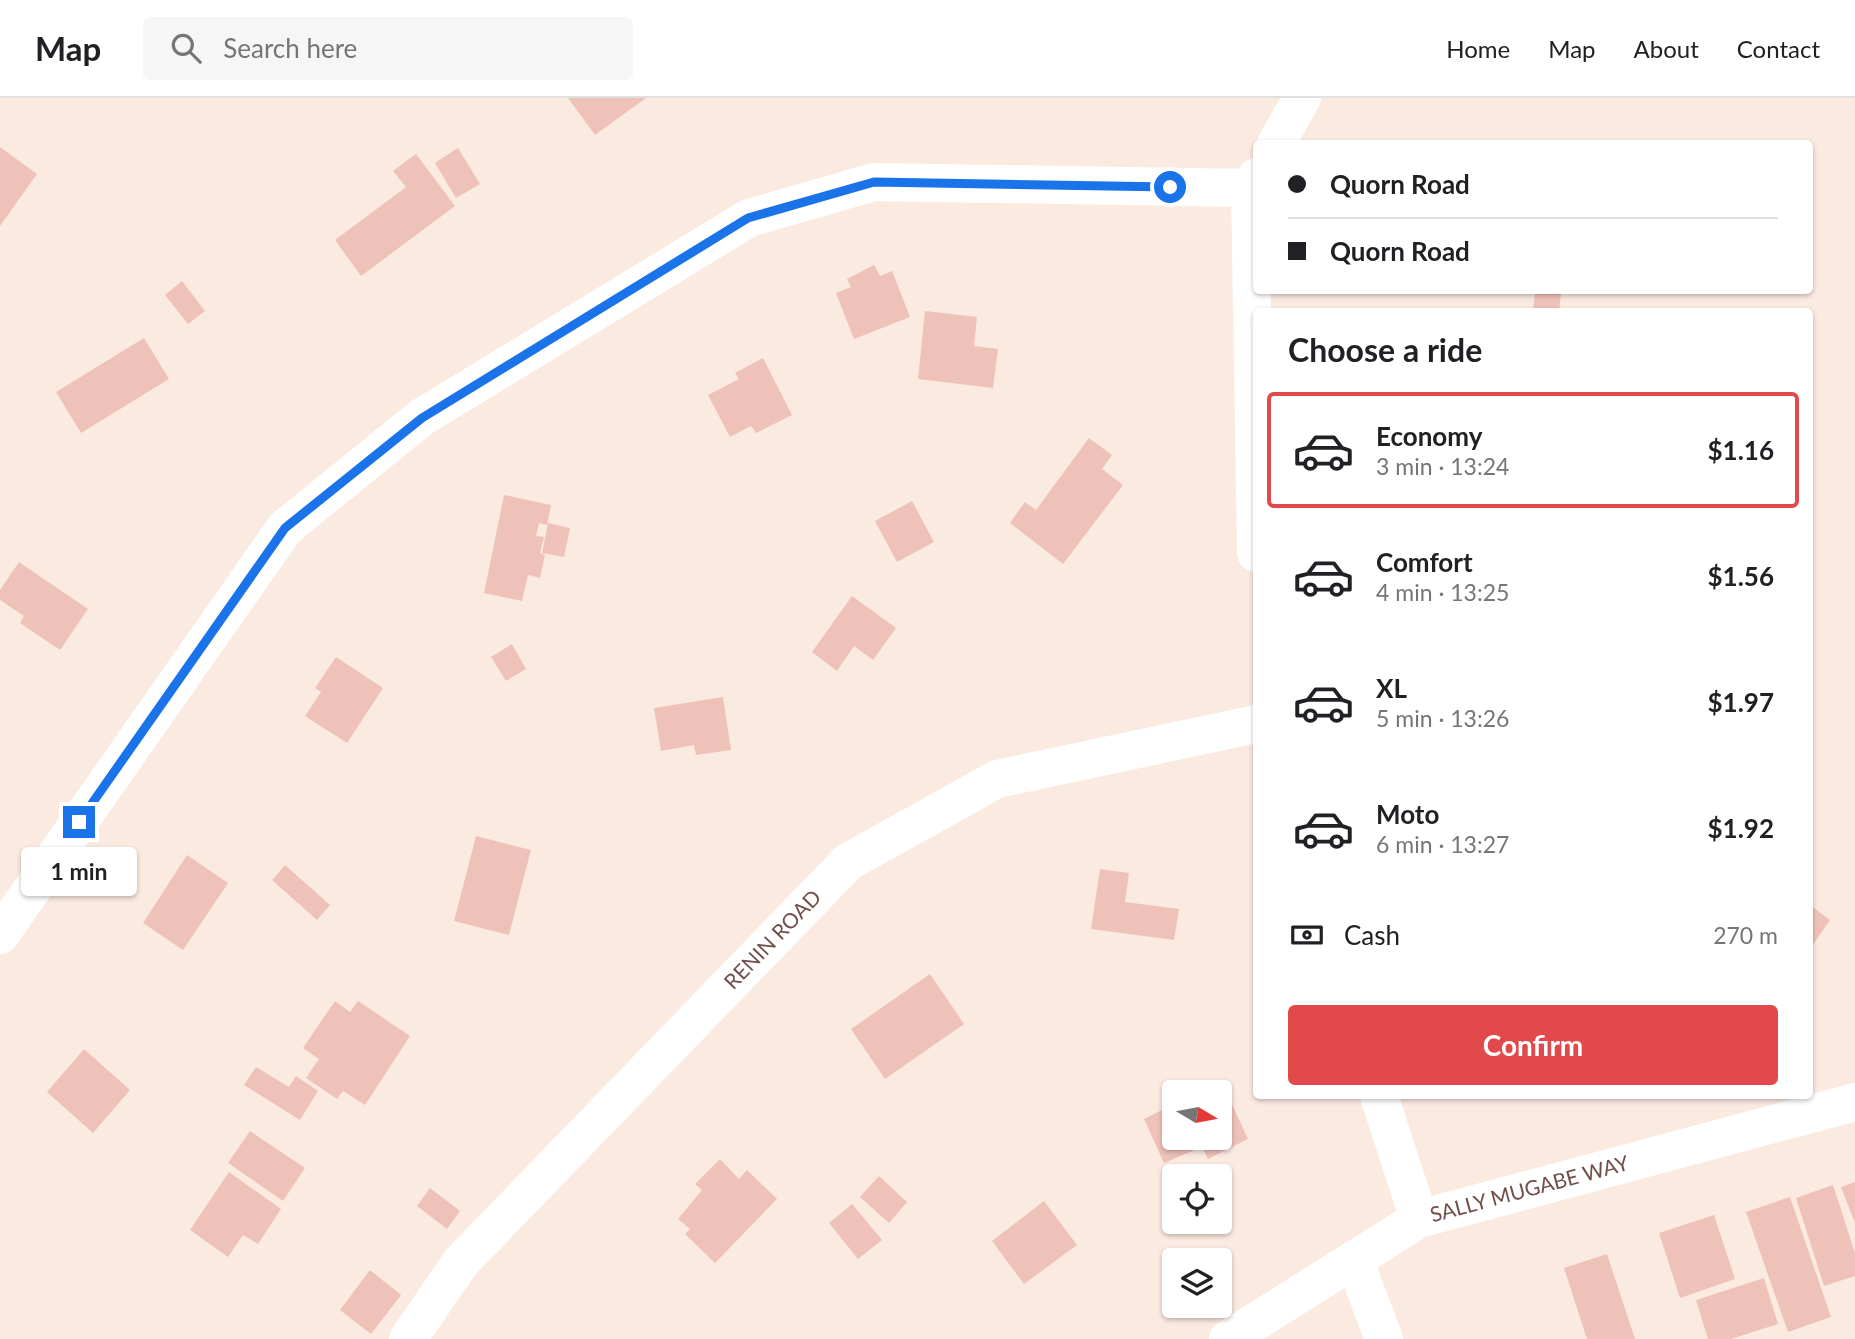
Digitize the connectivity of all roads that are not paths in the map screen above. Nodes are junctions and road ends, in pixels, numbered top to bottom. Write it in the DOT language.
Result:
graph roads {
  1 [pos="1302,98"];
  2 [pos="1278,140"];
  3 [pos="1253,183"];
  4 [pos="1253,725"];
  5 [pos="0,935"];
  6 [pos="1380,1099"];
  7 [pos="1855,1101"];
  8 [pos="1419,1219"];
  9 [pos="1354,1260"];
  10 [pos="408,1339"];
  11 [pos="1228,1339"];
  12 [pos="1384,1339"];
  1 -- 2 [label="street"];
  3 -- 5 [label="street"];
  4 -- 10 [label="street, RENIN ROAD"];
  6 -- 8 [label="street"];
  7 -- 8 [label="street, SALLY MUGABE WAY"];
  8 -- 9 [label="street, SALLY MUGABE WAY"];
  9 -- 11 [label="street, SALLY MUGABE WAY"];
  9 -- 12 [label="street"];
}
